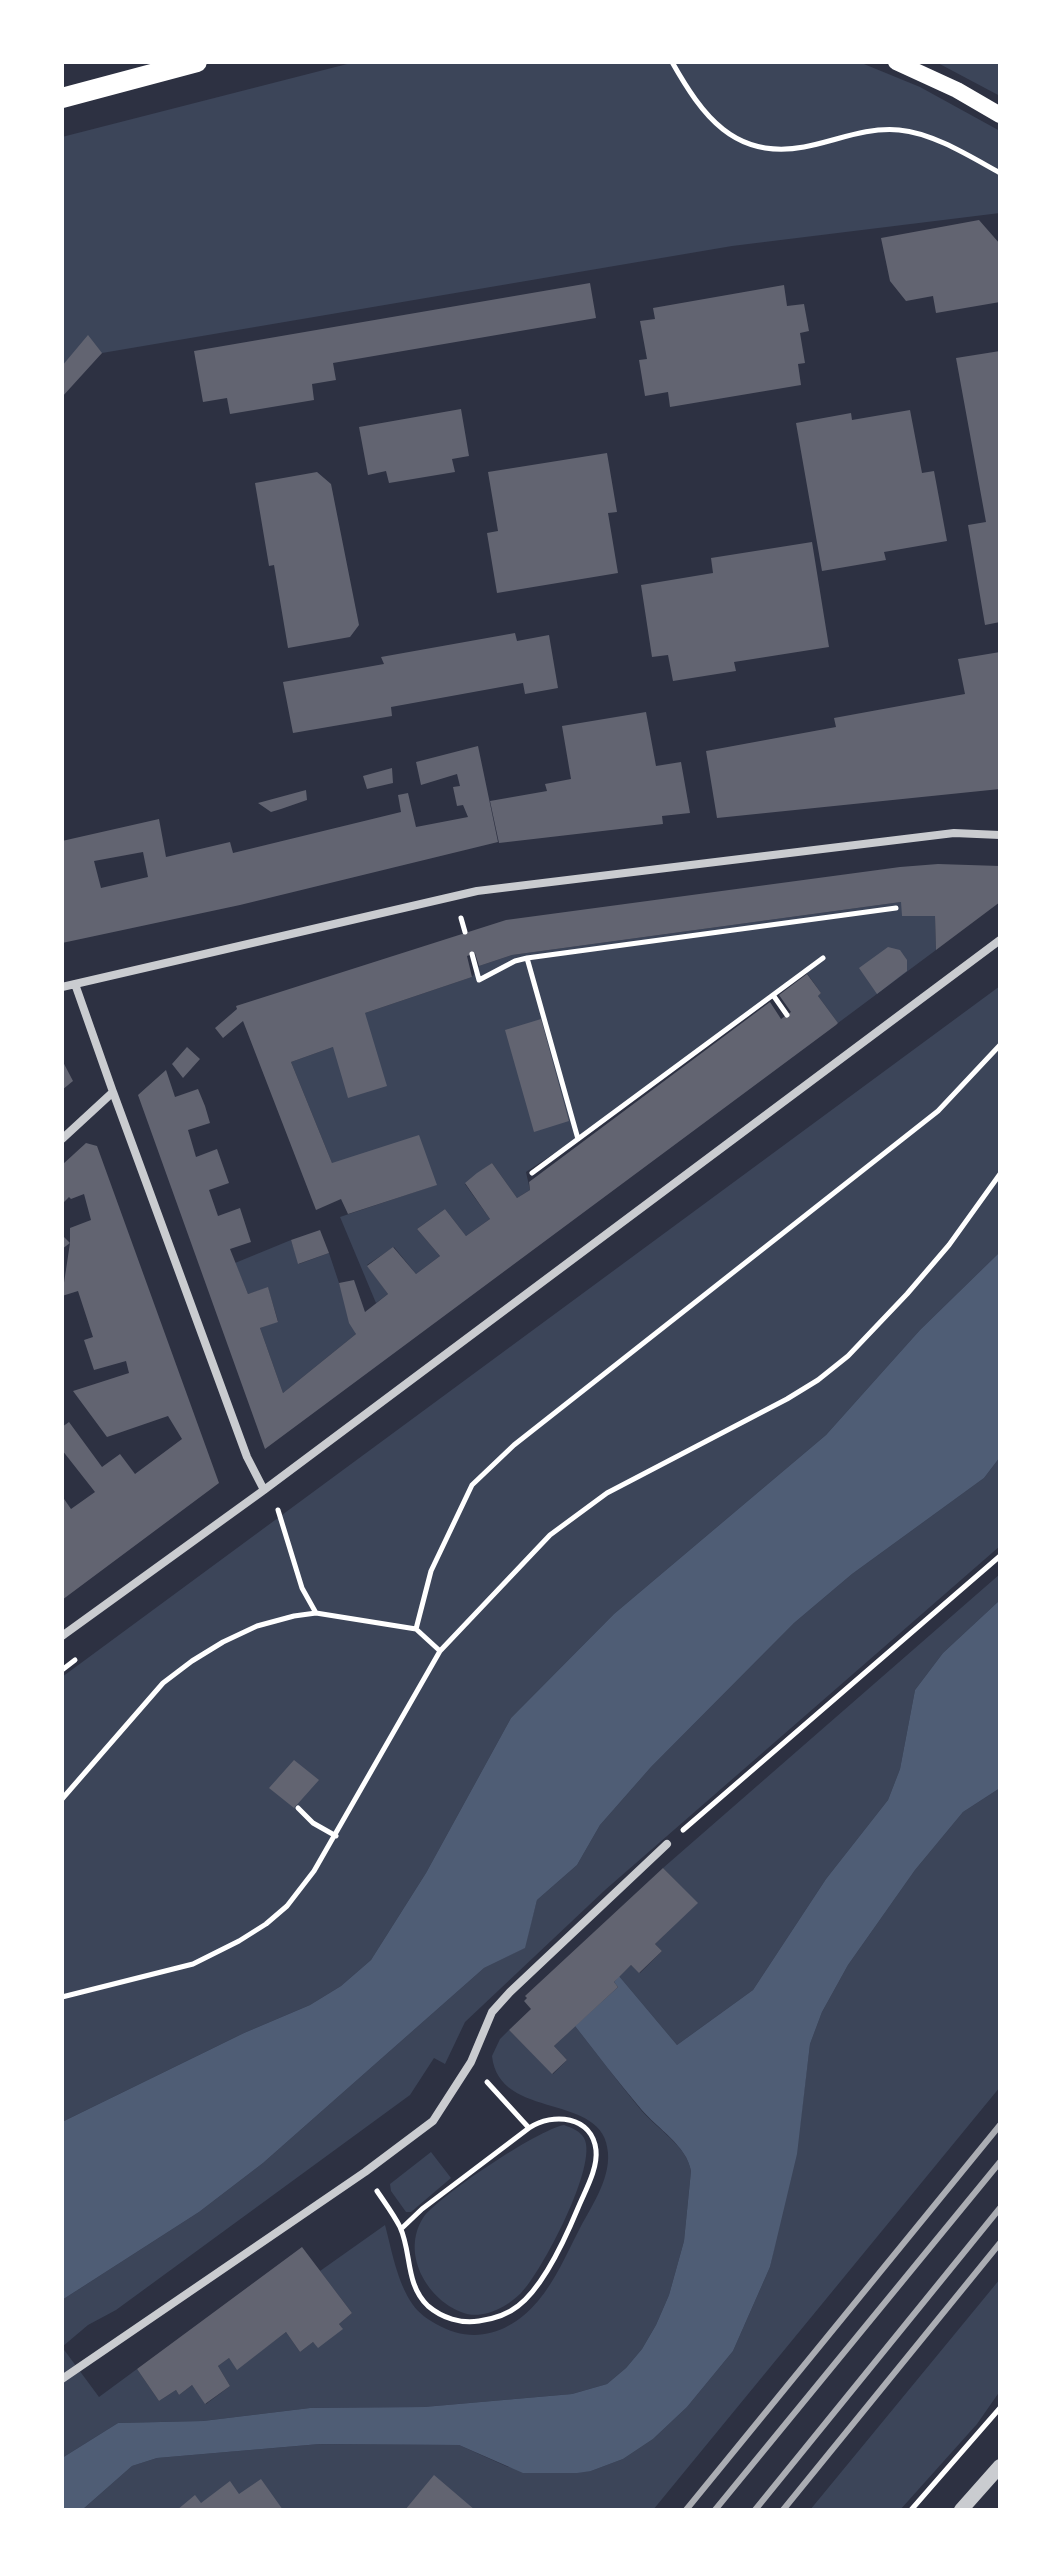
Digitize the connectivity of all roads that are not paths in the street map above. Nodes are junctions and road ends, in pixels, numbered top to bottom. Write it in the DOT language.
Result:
graph roads {
  1 [pos="197,62"];
  2 [pos="896,62"];
  3 [pos="62,98"];
  4 [pos="1000,115"];
  5 [pos="1000,835"];
  6 [pos="1000,940"];
  7 [pos="75,984"];
  8 [pos="62,987"];
  9 [pos="113,1092"];
  10 [pos="62,1139"];
  11 [pos="264,1490"];
  12 [pos="62,1636"];
  13 [pos="667,1844"];
  14 [pos="62,2379"];
  15 [pos="1000,2466"];
  16 [pos="961,2510"];
  1 -- 3 [label="main road"];
  2 -- 4 [label="main road"];
  5 -- 7 [label="street"];
  6 -- 11 [label="street"];
  7 -- 8 [label="street"];
  7 -- 9 [label="street"];
  9 -- 10 [label="street"];
  9 -- 11 [label="street"];
  11 -- 12 [label="street"];
  13 -- 14 [label="street"];
  15 -- 16 [label="street"];
}
